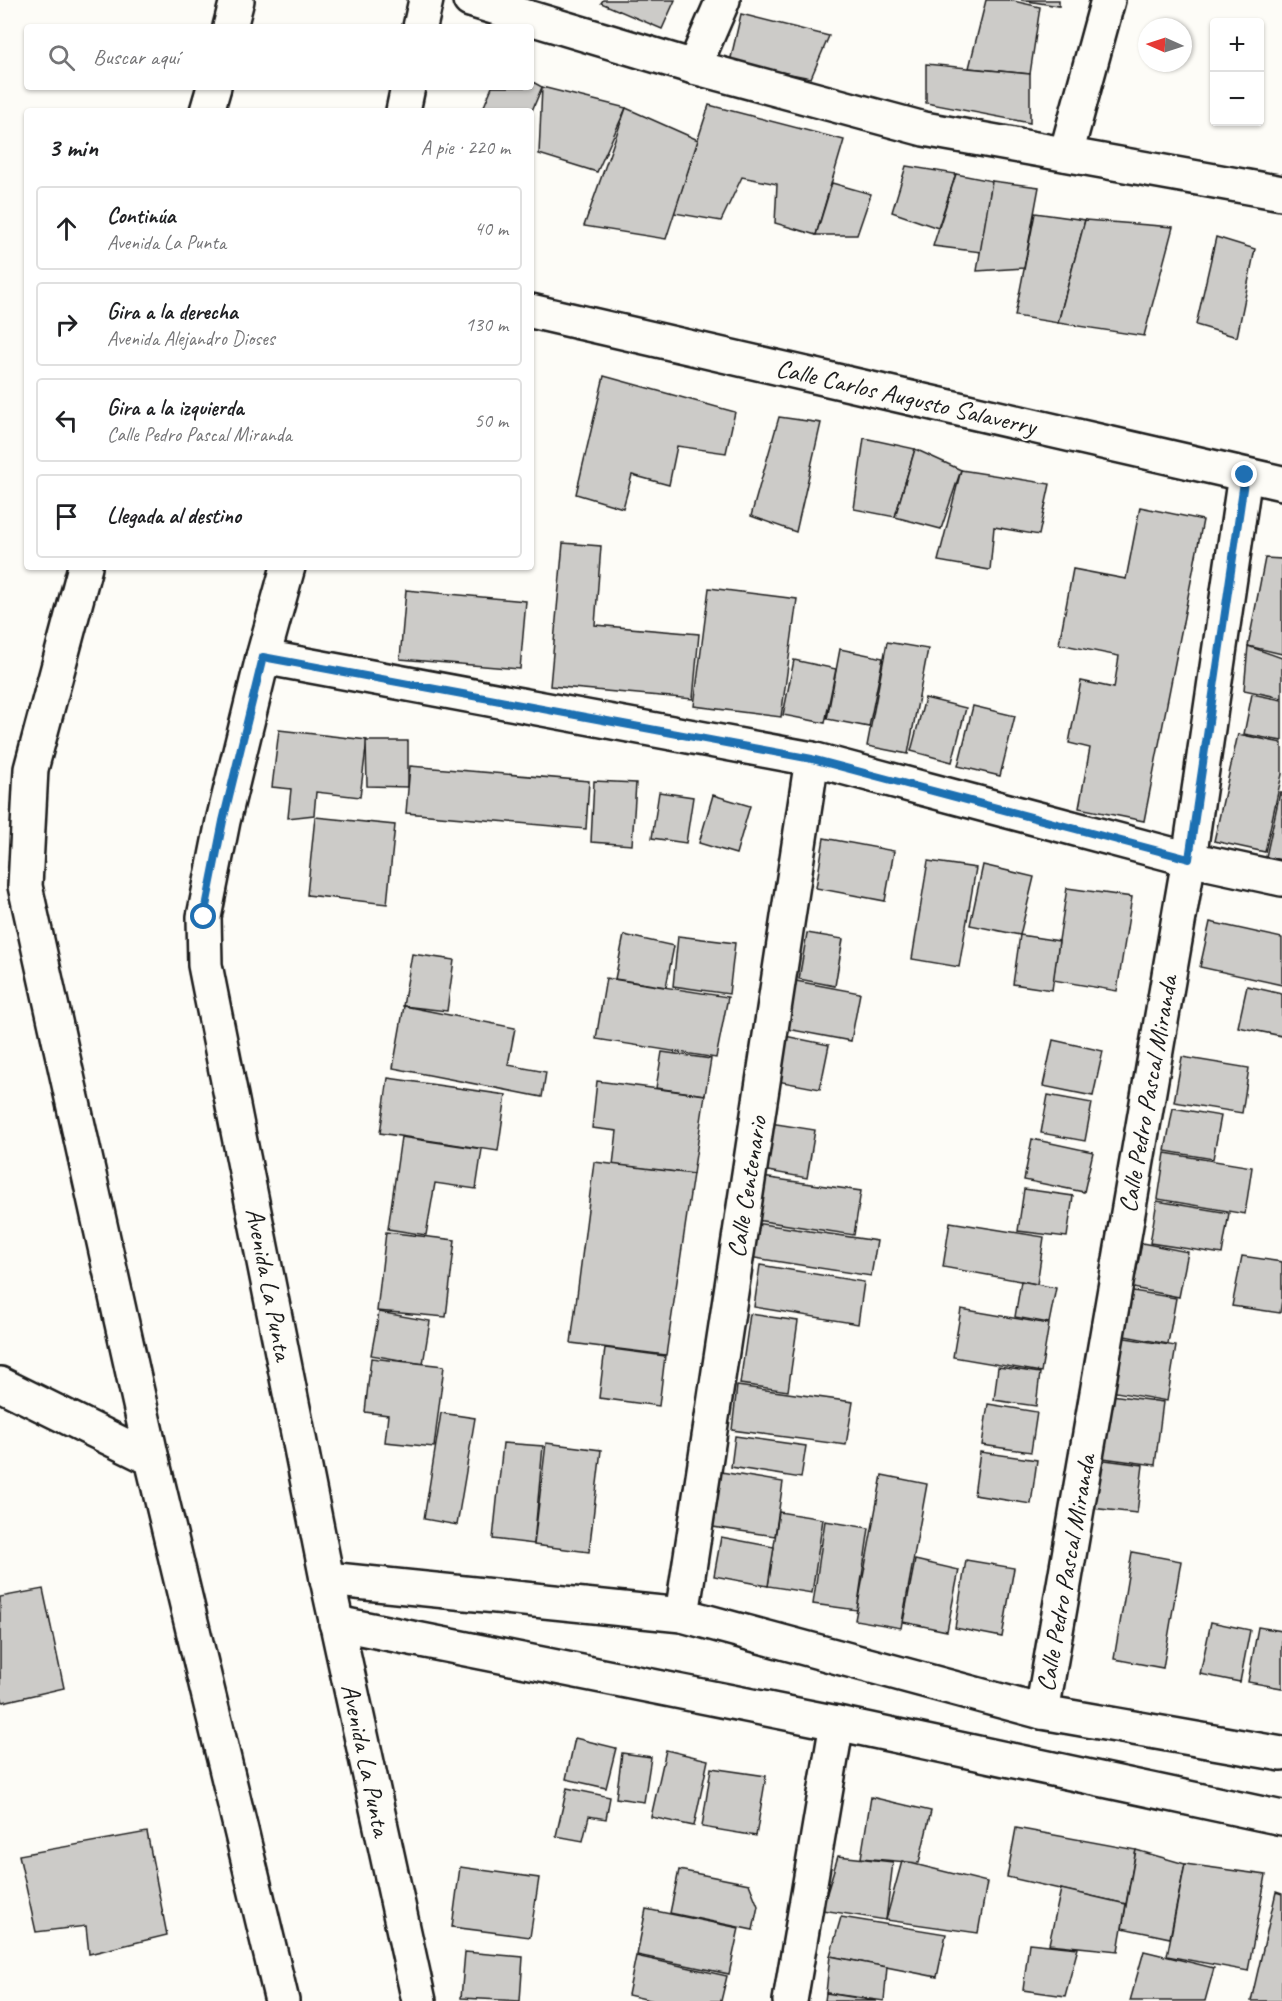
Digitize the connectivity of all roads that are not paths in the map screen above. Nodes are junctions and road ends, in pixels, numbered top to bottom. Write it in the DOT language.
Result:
graph roads {
  1 [pos="237,0"];
  2 [pos="426,0"];
  3 [pos="471,0"];
  4 [pos="723,0"];
  5 [pos="1108,0"];
  6 [pos="231,24"];
  7 [pos="421,24"];
  8 [pos="694,67"];
  9 [pos="213,90"];
  10 [pos="407,90"];
  11 [pos="208,108"];
  12 [pos="404,108"];
  13 [pos="1066,154"];
  14 [pos="1282,193"];
  15 [pos="534,311"];
  16 [pos="1245,475"];
  17 [pos="1282,483"];
  18 [pos="84,570"];
  19 [pos="287,570"];
  20 [pos="263,657"];
  21 [pos="812,759"];
  22 [pos="1189,859"];
  23 [pos="1282,879"];
  24 [pos="0,1384"];
  25 [pos="152,1459"];
  26 [pos="327,1579"];
  27 [pos="682,1615"];
  28 [pos="336,1623"];
  29 [pos="1042,1712"];
  30 [pos="837,1723"];
  31 [pos="1282,1754"];
  32 [pos="1282,1818"];
  33 [pos="282,2001"];
  34 [pos="419,2001"];
  35 [pos="790,2001"];
  1 -- 6 [label="street"];
  2 -- 7 [label="street"];
  3 -- 8 [label="street"];
  4 -- 8 [label="street"];
  5 -- 13 [label="street"];
  8 -- 13 [label="street"];
  9 -- 11 [label="street"];
  10 -- 12 [label="street"];
  13 -- 14 [label="street"];
  15 -- 16 [label="street, Calle Carlos Augusto Salaverry"];
  16 -- 17 [label="street, Calle Carlos Augusto Salaverry"];
  16 -- 22 [label="street, Calle Pedro Pascal Miranda"];
  18 -- 25 [label="street"];
  19 -- 20 [label="street, Avenida La Punta"];
  20 -- 21 [label="street"];
  20 -- 26 [label="street, Avenida La Punta"];
  21 -- 22 [label="street"];
  21 -- 27 [label="street, Calle Centenario"];
  22 -- 23 [label="street"];
  22 -- 29 [label="street, Calle Pedro Pascal Miranda"];
  24 -- 25 [label="street"];
  25 -- 33 [label="street"];
  26 -- 27 [label="street"];
  26 -- 28 [label="street, Avenida La Punta"];
  27 -- 29 [label="street"];
  28 -- 30 [label="street"];
  28 -- 34 [label="street, Avenida La Punta"];
  29 -- 31 [label="street"];
  30 -- 32 [label="street"];
  30 -- 35 [label="street"];
}
